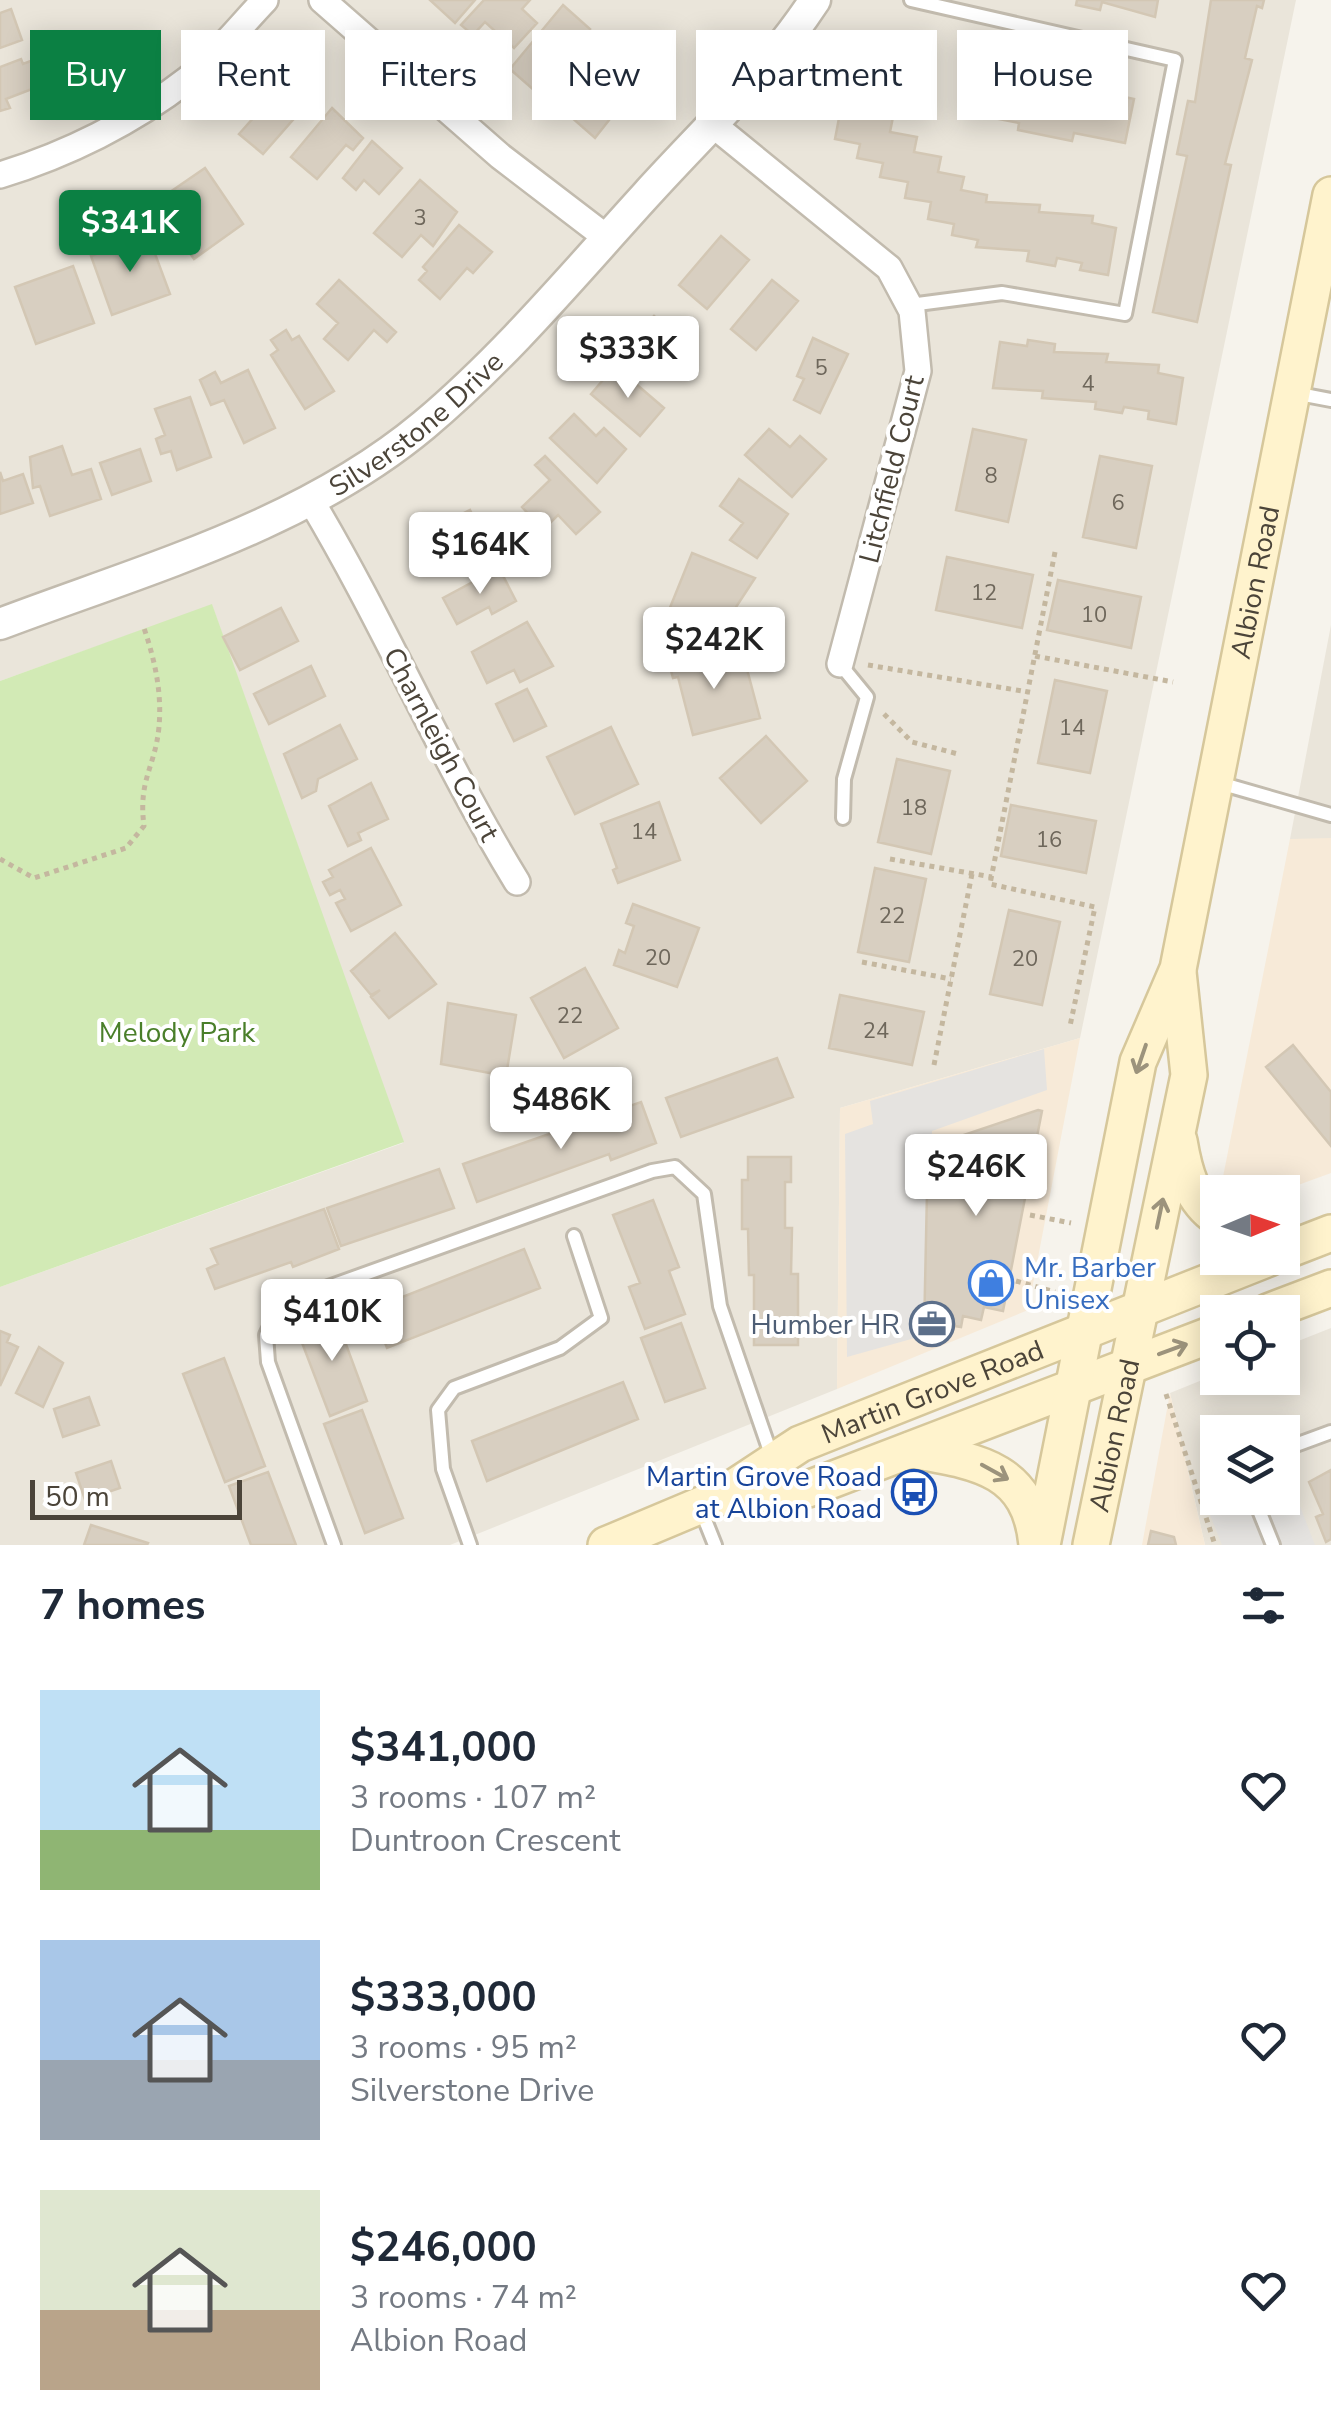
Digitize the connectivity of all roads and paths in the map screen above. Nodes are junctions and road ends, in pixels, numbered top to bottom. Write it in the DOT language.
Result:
graph roads {
  1 [pos="265,0"];
  2 [pos="322,0"];
  3 [pos="814,0"];
  4 [pos="911,0"];
  5 [pos="711,123"];
  6 [pos="0,175"];
  7 [pos="1331,195"];
  8 [pos="607,238"];
  9 [pos="910,305"];
  10 [pos="1290,393"];
  11 [pos="1331,400"];
  12 [pos="310,499"];
  13 [pos="1055,552"];
  14 [pos="0,624"];
  15 [pos="144,628"];
  16 [pos="1034,656"];
  17 [pos="840,664"];
  18 [pos="1173,682"];
  19 [pos="1028,692"];
  20 [pos="867,697"];
  21 [pos="958,754"];
  22 [pos="1214,782"];
  23 [pos="1331,815"];
  24 [pos="844,818"];
  25 [pos="0,859"];
  26 [pos="890,859"];
  27 [pos="972,874"];
  28 [pos="992,877"];
  29 [pos="517,882"];
  30 [pos="862,962"];
  31 [pos="1178,969"];
  32 [pos="951,979"];
  33 [pos="1070,1026"];
  34 [pos="934,1065"];
  35 [pos="1178,1131"];
  36 [pos="1200,1197"];
  37 [pos="1030,1215"];
  38 [pos="1071,1223"];
  39 [pos="1300,1232"];
  40 [pos="1331,1232"];
  41 [pos="574,1236"];
  42 [pos="1300,1245"];
  43 [pos="1224,1275"];
  44 [pos="1016,1281"];
  45 [pos="1331,1288"];
  46 [pos="1055,1292"];
  47 [pos="1300,1300"];
  48 [pos="1140,1308"];
  49 [pos="1084,1331"];
  50 [pos="1200,1339"];
  51 [pos="1129,1365"];
  52 [pos="1073,1386"];
  53 [pos="1166,1394"];
  54 [pos="1331,1432"];
  55 [pos="1300,1443"];
  56 [pos="910,1450"];
  57 [pos="773,1460"];
  58 [pos="708,1502"];
  59 [pos="1261,1515"];
  60 [pos="334,1545"];
  61 [pos="470,1545"];
  62 [pos="606,1545"];
  63 [pos="715,1545"];
  64 [pos="1039,1545"];
  65 [pos="1091,1545"];
  66 [pos="1215,1545"];
  67 [pos="1273,1545"];
  1 -- 6 [label="street"];
  2 -- 8 [label="street"];
  3 -- 5 [label="street, Silverstone Drive"];
  4 -- 9 [label="lane"];
  5 -- 8 [label="street, Silverstone Drive"];
  5 -- 9 [label="street, Litchfield Court"];
  7 -- 10 [label="main road, Albion Road"];
  8 -- 12 [label="street, Silverstone Drive"];
  9 -- 17 [label="street, Litchfield Court"];
  10 -- 11 [label="lane"];
  10 -- 22 [label="main road, Albion Road"];
  12 -- 14 [label="street, Silverstone Drive"];
  12 -- 29 [label="street, Charnleigh Court"];
  13 -- 16 [label="path"];
  15 -- 25 [label="path"];
  16 -- 18 [label="path"];
  16 -- 19 [label="path"];
  17 -- 19 [label="path"];
  17 -- 20 [label="lane"];
  19 -- 28 [label="path"];
  20 -- 21 [label="path"];
  20 -- 24 [label="lane"];
  22 -- 23 [label="lane"];
  22 -- 31 [label="main road, Albion Road"];
  26 -- 27 [label="path"];
  27 -- 28 [label="path"];
  27 -- 32 [label="path"];
  28 -- 33 [label="path"];
  30 -- 32 [label="path"];
  31 -- 35 [label="main road, Albion Road"];
  31 -- 49 [label="main road, Albion Road, one-way"];
  32 -- 34 [label="path"];
  35 -- 36 [label="main road"];
  48 -- 35 [label="main road, Albion Road, one-way"];
  37 -- 38 [label="path"];
  39 -- 40 [label="main road"];
  40 -- 42 [label="main road"];
  41 -- 61 [label="lane"];
  43 -- 48 [label="main road, Martin Grove Road"];
  44 -- 46 [label="path"];
  45 -- 47 [label="main road"];
  48 -- 49 [label="main road, Martin Grove Road"];
  48 -- 51 [label="main road, Albion Road"];
  49 -- 52 [label="main road, Albion Road"];
  49 -- 57 [label="main road, Martin Grove Road"];
  51 -- 50 [label="main road, Martin Grove Road, one-way"];
  51 -- 52 [label="main road, Martin Grove Road"];
  51 -- 65 [label="main road, Albion Road"];
  52 -- 56 [label="main road, Martin Grove Road"];
  52 -- 64 [label="main road, Albion Road"];
  53 -- 66 [label="path"];
  54 -- 55 [label="lane"];
  56 -- 58 [label="main road, Martin Grove Road"];
  56 -- 64 [label="main road, one-way"];
  57 -- 58 [label="main road, Martin Grove Road"];
  57 -- 60 [label="lane"];
  58 -- 62 [label="main road, Martin Grove Road"];
  58 -- 63 [label="lane"];
  59 -- 67 [label="lane"];
}
